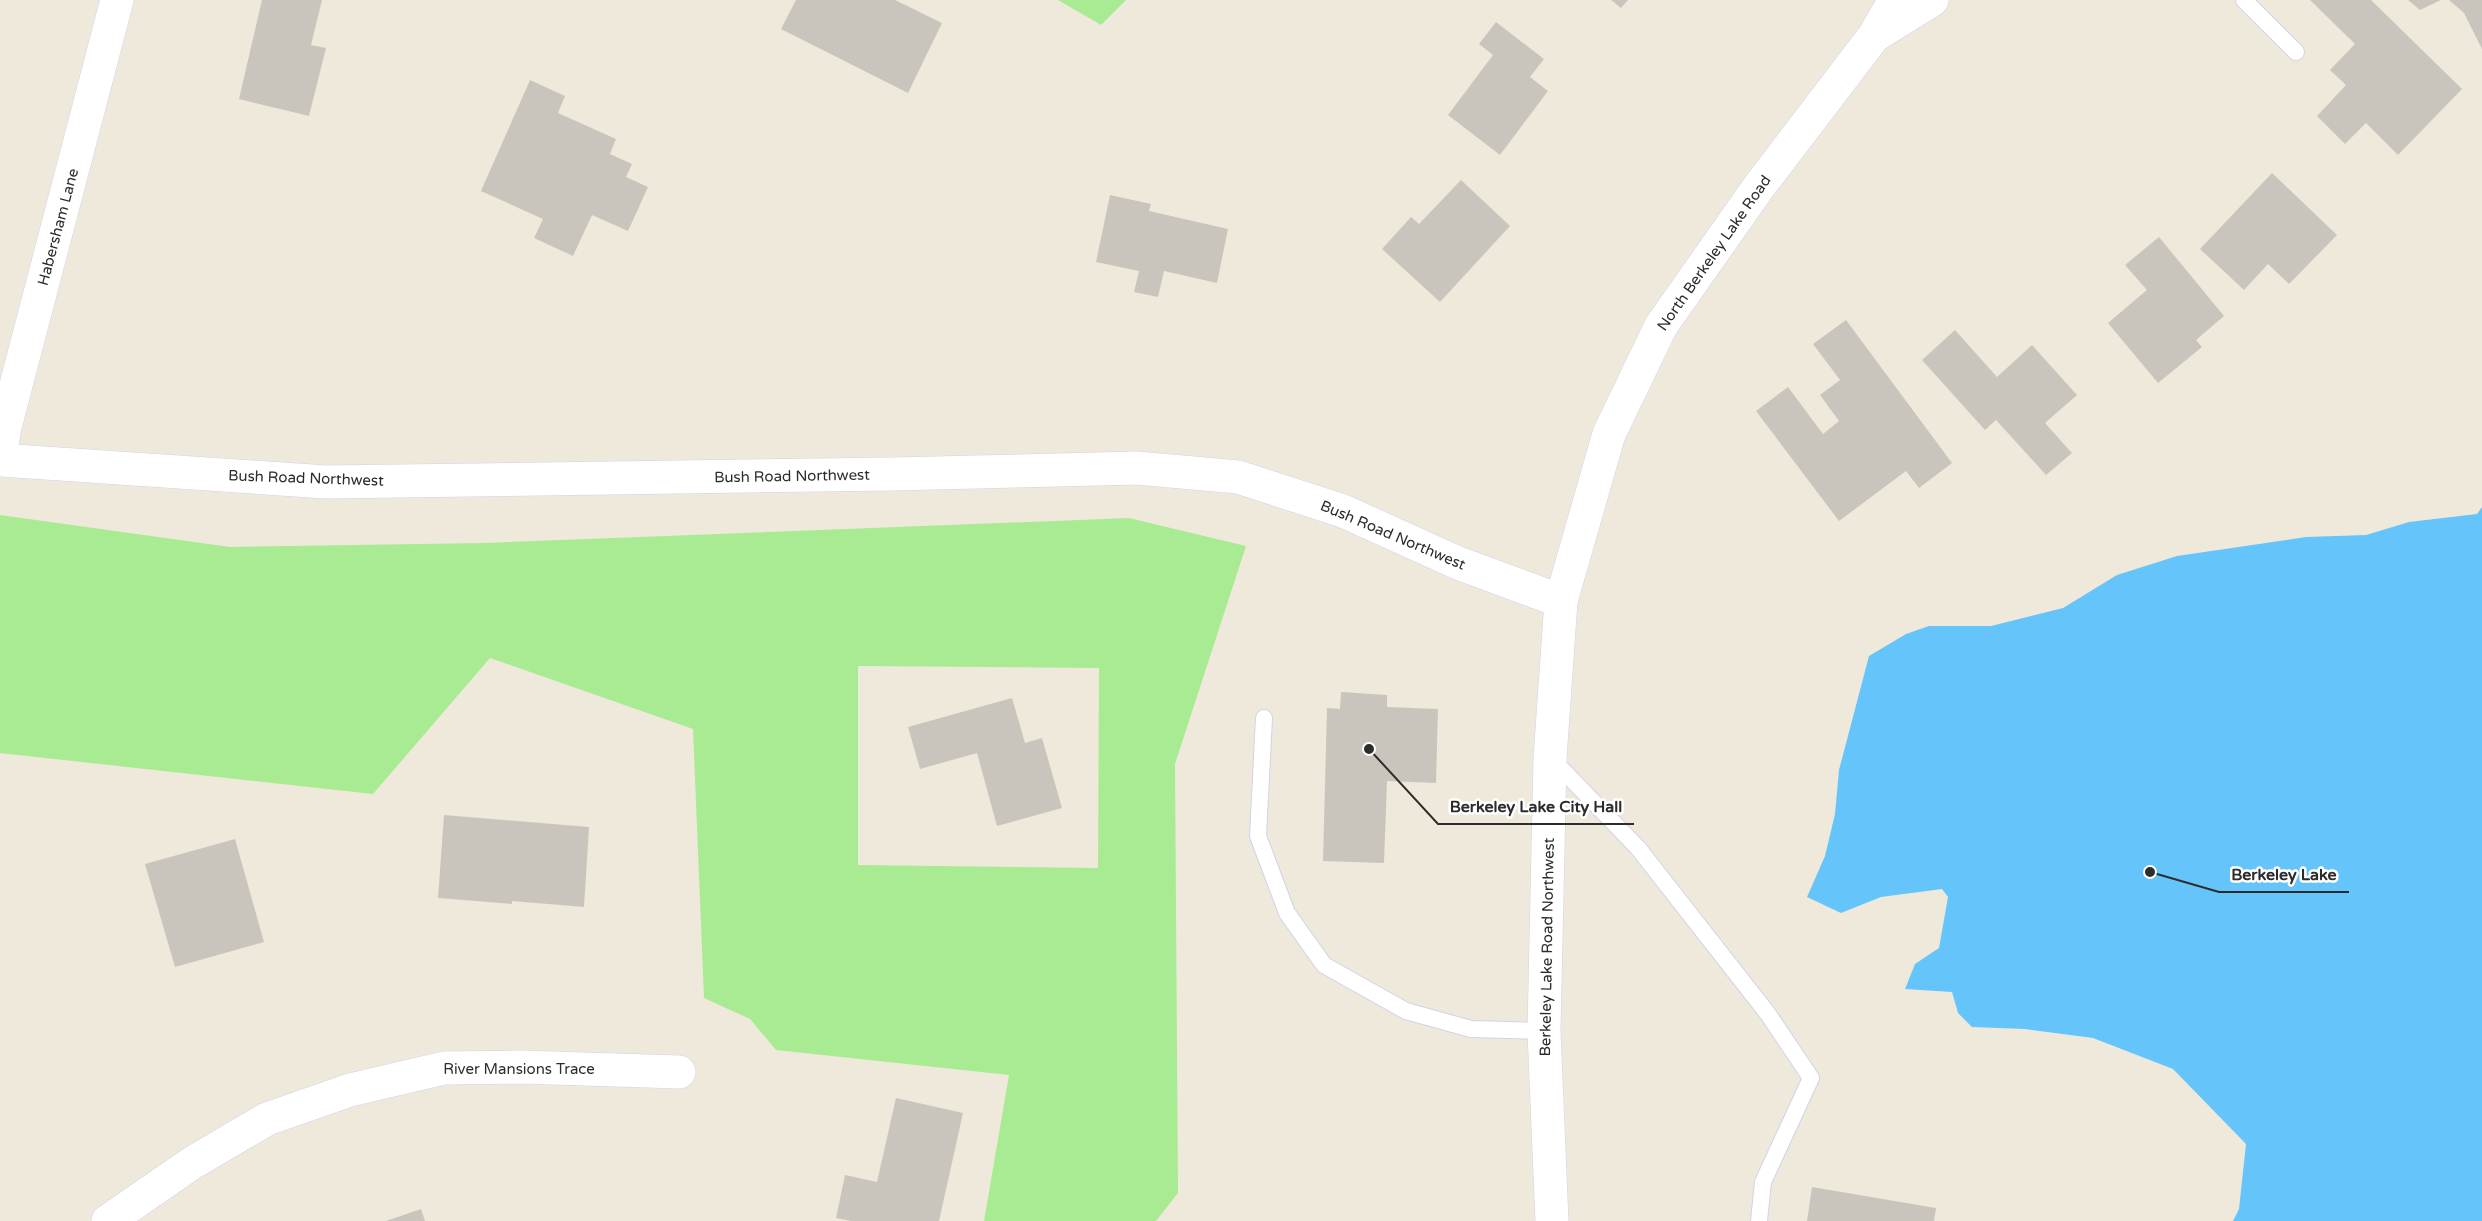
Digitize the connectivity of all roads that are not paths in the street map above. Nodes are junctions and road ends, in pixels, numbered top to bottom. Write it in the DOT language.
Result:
graph roads {
  1 [pos="117,0"];
  2 [pos="1895,0"];
  3 [pos="1932,0"];
  4 [pos="2244,0"];
  5 [pos="1874,36"];
  6 [pos="2296,52"];
  7 [pos="0,454"];
  8 [pos="0,460"];
  9 [pos="1561,601"];
  10 [pos="1264,718"];
  11 [pos="1550,758"];
  12 [pos="1544,1031"];
  13 [pos="680,1072"];
  14 [pos="108,1221"];
  15 [pos="1552,1221"];
  16 [pos="1759,1221"];
  1 -- 7 [label="street, Habersham Lane"];
  2 -- 5 [label="street, North Berkeley Lake Road"];
  3 -- 5 [label="street"];
  4 -- 6 [label="lane"];
  5 -- 9 [label="street, North Berkeley Lake Road"];
  8 -- 9 [label="street, Bush Road Northwest"];
  9 -- 11 [label="street, Berkeley Lake Road Northwest"];
  10 -- 12 [label="lane"];
  11 -- 12 [label="street, Berkeley Lake Road Northwest"];
  11 -- 16 [label="lane"];
  12 -- 15 [label="street, Berkeley Lake Road Northwest"];
  13 -- 14 [label="street, River Mansions Trace"];
}
